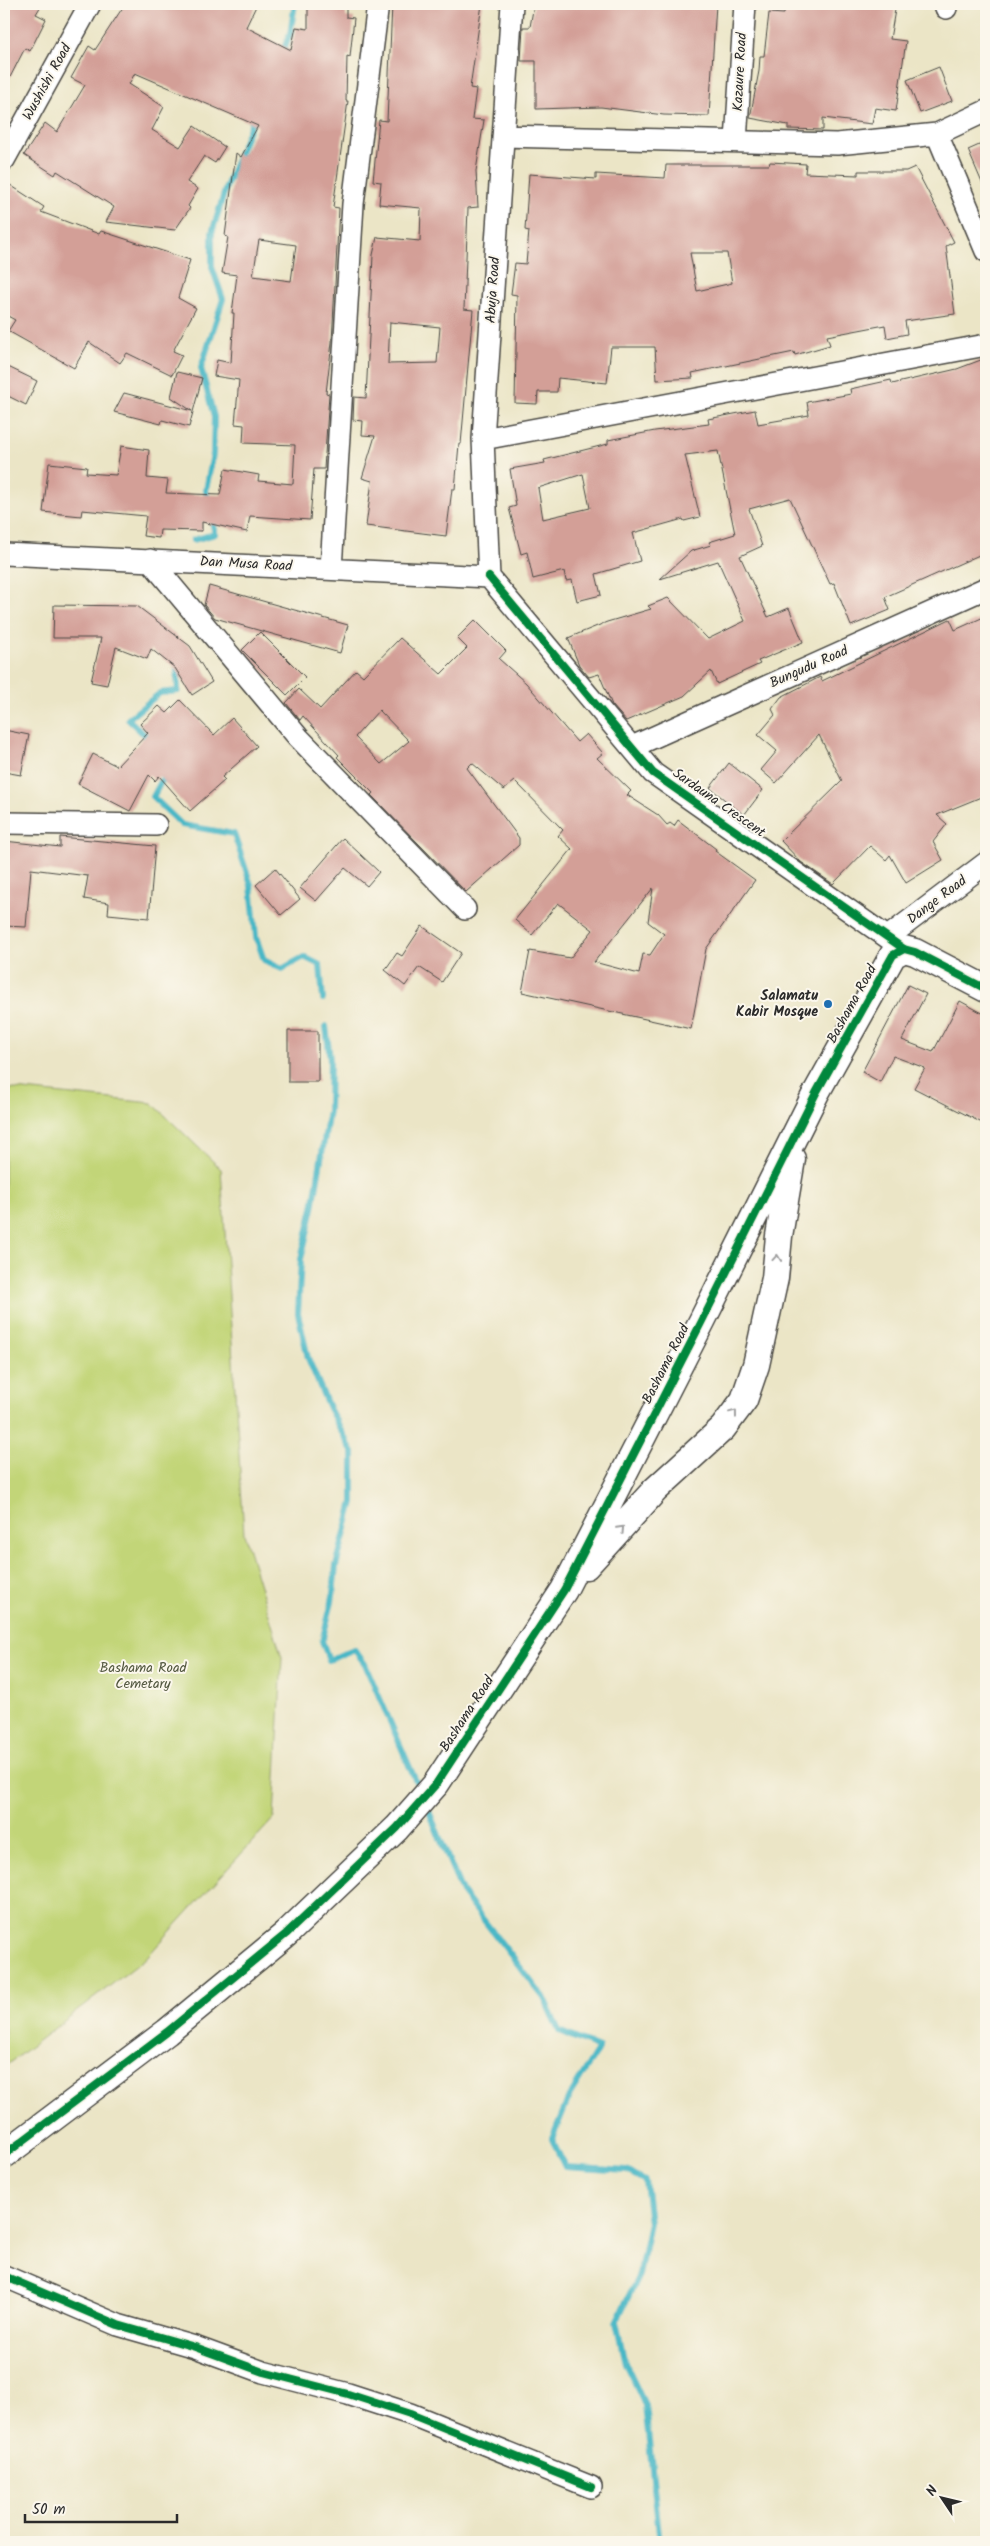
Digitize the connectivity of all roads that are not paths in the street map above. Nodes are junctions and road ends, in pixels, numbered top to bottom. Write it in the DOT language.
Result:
graph roads {
  1 [pos="90,4"];
  2 [pos="378,4"];
  3 [pos="512,4"];
  4 [pos="744,4"];
  5 [pos="986,111"];
  6 [pos="937,134"];
  7 [pos="503,136"];
  8 [pos="736,141"];
  9 [pos="4,160"];
  10 [pos="986,250"];
  11 [pos="986,345"];
  12 [pos="483,439"];
  13 [pos="4,554"];
  14 [pos="150,560"];
  15 [pos="332,569"];
  16 [pos="488,577"];
  17 [pos="986,588"];
  18 [pos="632,746"];
  19 [pos="4,823"];
  20 [pos="156,825"];
  21 [pos="986,862"];
  22 [pos="465,909"];
  23 [pos="896,943"];
  24 [pos="986,989"];
  25 [pos="797,1131"];
  26 [pos="564,1590"];
  27 [pos="4,2155"];
  28 [pos="4,2276"];
  29 [pos="591,2486"];
  1 -- 9 [label="street, Wushishi Road"];
  2 -- 15 [label="street"];
  3 -- 7 [label="street, Abuja Road"];
  4 -- 8 [label="street, Kazaure Road"];
  5 -- 6 [label="street"];
  6 -- 8 [label="street"];
  6 -- 10 [label="street"];
  7 -- 8 [label="street"];
  7 -- 12 [label="street, Abuja Road"];
  11 -- 12 [label="street"];
  12 -- 16 [label="street, Abuja Road"];
  13 -- 14 [label="street, Dan Musa Road"];
  14 -- 15 [label="street, Dan Musa Road"];
  14 -- 22 [label="street"];
  15 -- 16 [label="street, Dan Musa Road"];
  16 -- 18 [label="street, Sardauna Crescent"];
  17 -- 18 [label="street, Bungudu Road"];
  18 -- 23 [label="street, Sardauna Crescent"];
  19 -- 20 [label="street"];
  21 -- 23 [label="street, Dange Road"];
  23 -- 24 [label="street, Sardauna Crescent"];
  23 -- 25 [label="street, Bashama Road"];
  25 -- 26 [label="street, Bashama Road"];
  26 -- 25 [label="street, Bashama Road, one-way"];
  26 -- 27 [label="street, Bashama Road"];
  28 -- 29 [label="street"];
}
